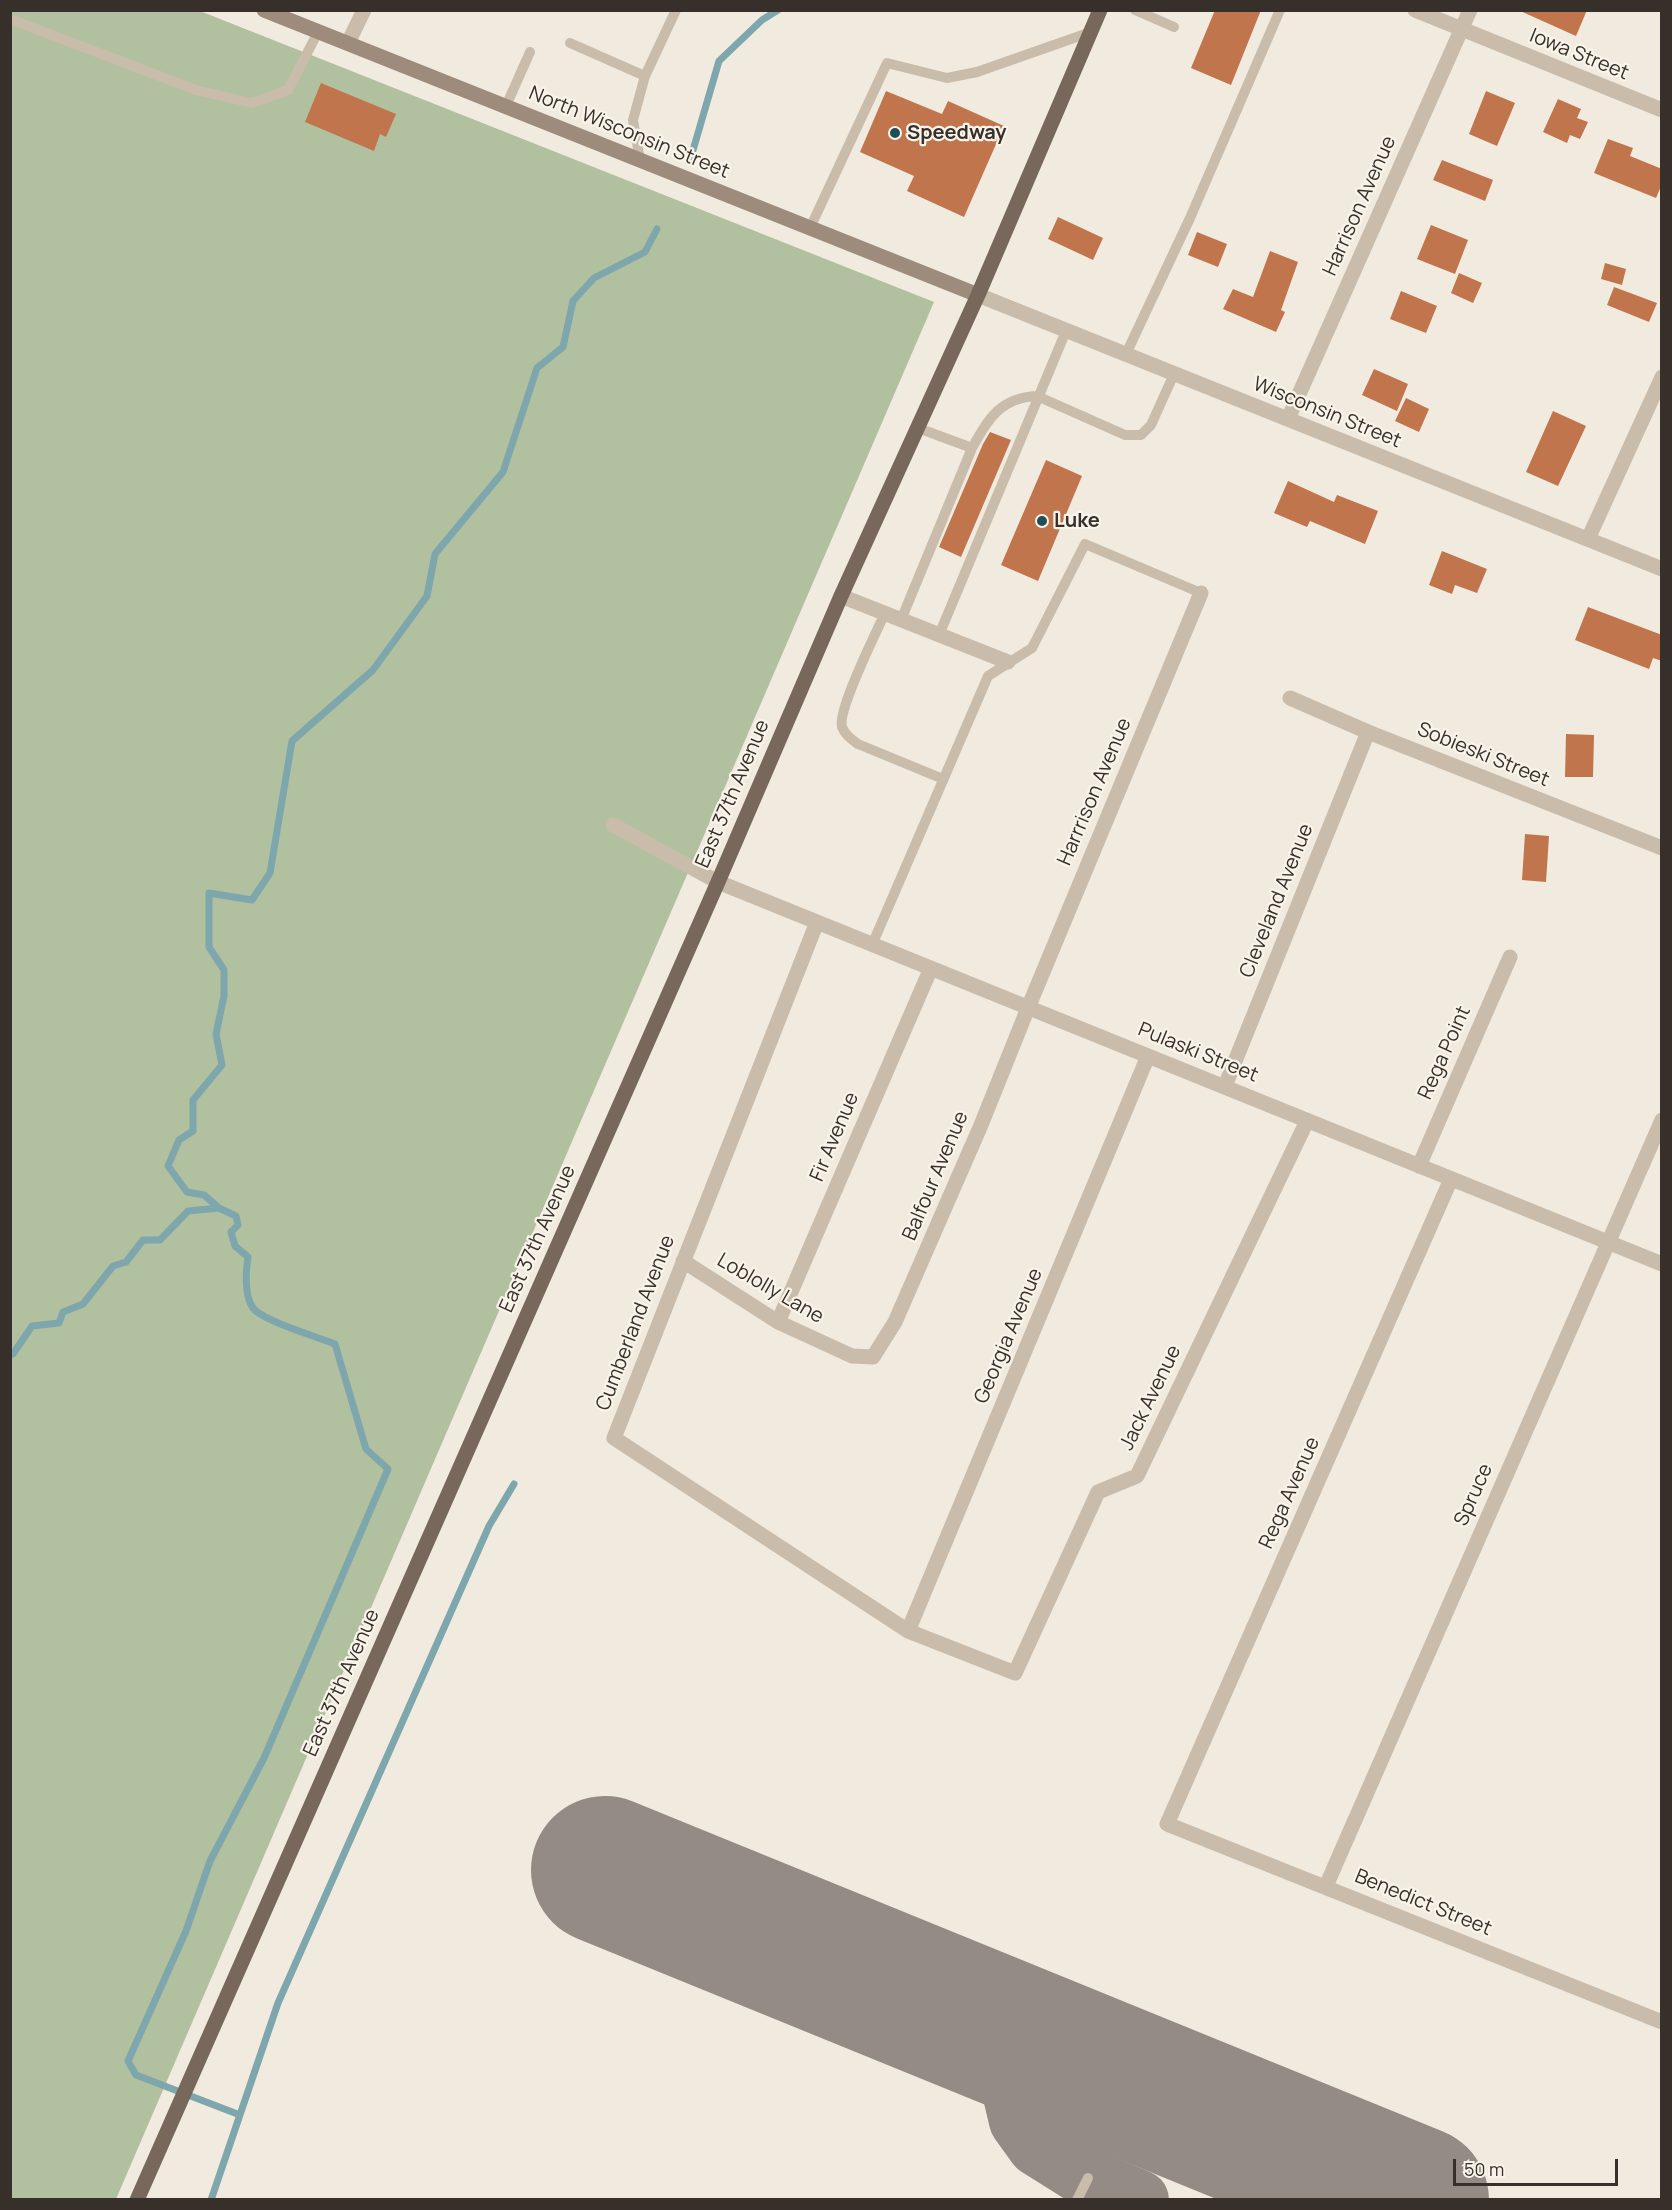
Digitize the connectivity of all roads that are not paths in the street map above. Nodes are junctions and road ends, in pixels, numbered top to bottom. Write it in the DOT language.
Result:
graph roads {
  1 [pos="264,10"];
  2 [pos="364,10"];
  3 [pos="676,10"];
  4 [pos="1100,10"];
  5 [pos="1136,10"];
  6 [pos="1280,10"];
  7 [pos="1414,10"];
  8 [pos="1470,10"];
  9 [pos="10,19"];
  10 [pos="1173,27"];
  11 [pos="1462,30"];
  12 [pos="318,32"];
  13 [pos="1091,32"];
  14 [pos="348,43"];
  15 [pos="570,43"];
  16 [pos="530,52"];
  17 [pos="645,76"];
  18 [pos="506,106"];
  19 [pos="1662,110"];
  20 [pos="640,160"];
  21 [pos="810,228"];
  22 [pos="978,295"];
  23 [pos="1066,331"];
  24 [pos="1126,354"];
  25 [pos="1174,374"];
  26 [pos="1662,377"];
  27 [pos="1037,396"];
  28 [pos="1288,420"];
  29 [pos="918,428"];
  30 [pos="972,448"];
  31 [pos="1588,539"];
  32 [pos="1662,569"];
  33 [pos="1201,593"];
  34 [pos="841,596"];
  35 [pos="885,614"];
  36 [pos="901,620"];
  37 [pos="939,634"];
  38 [pos="1008,662"];
  39 [pos="1290,698"];
  40 [pos="1368,732"];
  41 [pos="943,779"];
  42 [pos="614,825"];
  43 [pos="1662,848"];
  44 [pos="718,882"];
  45 [pos="817,922"];
  46 [pos="872,945"];
  47 [pos="1510,957"];
  48 [pos="931,969"];
  49 [pos="1028,1008"];
  50 [pos="1148,1056"];
  51 [pos="1225,1086"];
  52 [pos="1662,1119"];
  53 [pos="1307,1121"];
  54 [pos="1419,1166"];
  55 [pos="1452,1179"];
  56 [pos="1607,1242"];
  57 [pos="683,1261"];
  58 [pos="1662,1264"];
  59 [pos="778,1322"];
  60 [pos="873,1357"];
  61 [pos="908,1631"];
  62 [pos="1016,1673"];
  63 [pos="1167,1824"];
  64 [pos="1326,1886"];
  65 [pos="1662,2022"];
  66 [pos="1088,2178"];
  67 [pos="137,2199"];
  68 [pos="1077,2199"];
  1 -- 12 [label="street, North Wisconsin Street"];
  2 -- 14 [label="street"];
  3 -- 17 [label="lane"];
  4 -- 13 [label="main road, East 37th Avenue"];
  5 -- 10 [label="lane"];
  6 -- 24 [label="lane"];
  7 -- 11 [label="street, Iowa Street"];
  8 -- 11 [label="street, Harrison Avenue"];
  9 -- 12 [label="lane"];
  11 -- 19 [label="street, Iowa Street"];
  11 -- 28 [label="street, Harrison Avenue"];
  12 -- 14 [label="street, North Wisconsin Street"];
  13 -- 21 [label="lane"];
  13 -- 22 [label="main road, East 37th Avenue"];
  14 -- 18 [label="street, North Wisconsin Street"];
  15 -- 17 [label="lane"];
  16 -- 18 [label="lane"];
  17 -- 20 [label="lane"];
  18 -- 20 [label="street, North Wisconsin Street"];
  20 -- 21 [label="street, North Wisconsin Street"];
  21 -- 22 [label="street, North Wisconsin Street"];
  22 -- 23 [label="street, Wisconsin Street"];
  22 -- 29 [label="main road, East 37th Avenue"];
  23 -- 24 [label="street, Wisconsin Street"];
  23 -- 27 [label="lane"];
  24 -- 25 [label="street, Wisconsin Street"];
  25 -- 27 [label="lane"];
  25 -- 28 [label="street, Wisconsin Street"];
  26 -- 31 [label="street"];
  27 -- 30 [label="lane"];
  27 -- 37 [label="lane"];
  28 -- 31 [label="street, Wisconsin Street"];
  29 -- 30 [label="lane"];
  29 -- 34 [label="main road, East 37th Avenue"];
  30 -- 36 [label="lane"];
  31 -- 32 [label="street, Wisconsin Street"];
  33 -- 38 [label="lane"];
  33 -- 49 [label="street, Harrrison Avenue"];
  34 -- 35 [label="street"];
  34 -- 44 [label="main road, East 37th Avenue"];
  35 -- 36 [label="street"];
  35 -- 41 [label="lane"];
  36 -- 37 [label="street"];
  37 -- 38 [label="street"];
  38 -- 41 [label="lane"];
  39 -- 40 [label="street, Sobieski Street"];
  40 -- 43 [label="street, Sobieski Street"];
  40 -- 51 [label="street, Cleveland Avenue"];
  41 -- 46 [label="lane"];
  42 -- 44 [label="street, Pulaski Street"];
  44 -- 45 [label="street, Pulaski Street"];
  44 -- 67 [label="main road, East 37th Avenue"];
  45 -- 46 [label="street, Pulaski Street"];
  45 -- 57 [label="street, Cumberland Avenue"];
  46 -- 48 [label="street, Pulaski Street"];
  47 -- 54 [label="street, Rega Point"];
  48 -- 49 [label="street, Pulaski Street"];
  48 -- 59 [label="street, Fir Avenue"];
  49 -- 50 [label="street, Pulaski Street"];
  49 -- 60 [label="street, Balfour Avenue"];
  50 -- 51 [label="street, Pulaski Street"];
  50 -- 61 [label="street, Georgia Avenue"];
  51 -- 53 [label="street, Pulaski Street"];
  52 -- 56 [label="street, Spruce"];
  53 -- 54 [label="street, Pulaski Street"];
  53 -- 62 [label="street, Jack Avenue"];
  54 -- 55 [label="street, Pulaski Street"];
  55 -- 56 [label="street, Pulaski Street"];
  55 -- 63 [label="street, Rega Avenue"];
  56 -- 58 [label="street, Pulaski Street"];
  56 -- 64 [label="street, Spruce"];
  57 -- 59 [label="street, Loblolly Lane"];
  57 -- 61 [label="street, Cumberland Avenue"];
  59 -- 60 [label="street, Loblolly Lane"];
  61 -- 62 [label="street, Cumberland Avenue"];
  63 -- 64 [label="street, Benedict Street"];
  64 -- 65 [label="street, Benedict Street"];
  66 -- 68 [label="lane"];
}
